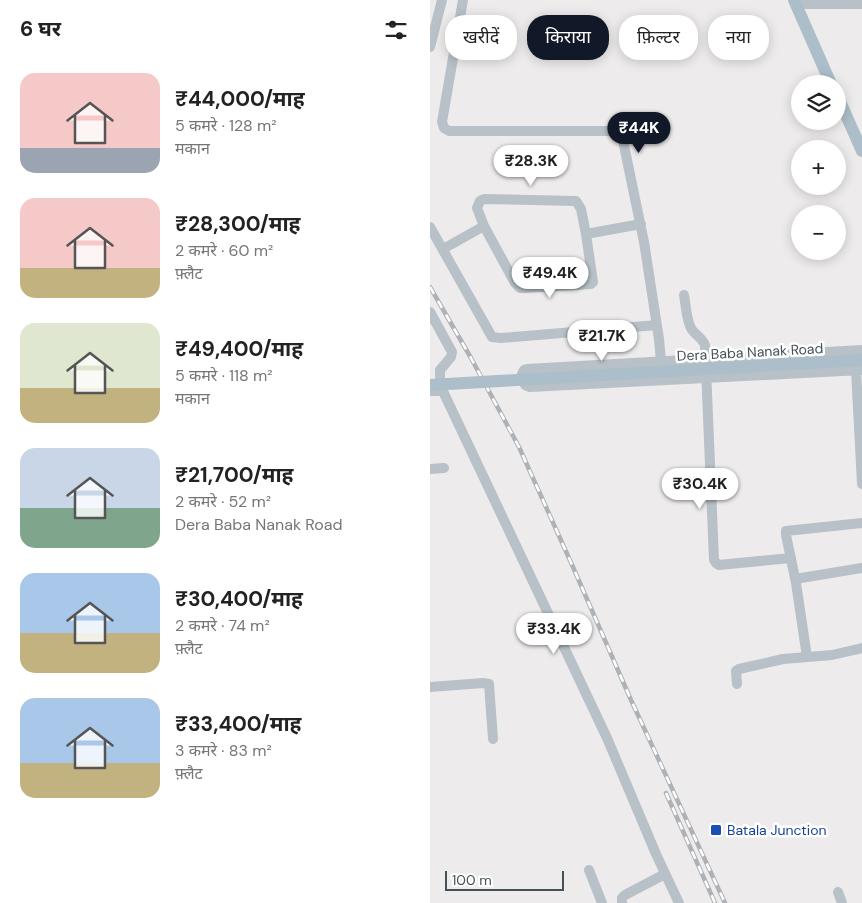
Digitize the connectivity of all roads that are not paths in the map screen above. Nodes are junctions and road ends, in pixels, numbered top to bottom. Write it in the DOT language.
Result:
graph roads {
  1 [pos="442,0"];
  2 [pos="463,0"];
  3 [pos="794,2"];
  4 [pos="862,4"];
  5 [pos="430,47"];
  6 [pos="828,75"];
  7 [pos="846,113"];
  8 [pos="862,145"];
  9 [pos="641,224"];
  10 [pos="484,226"];
  11 [pos="430,227"];
  12 [pos="586,234"];
  13 [pos="443,249"];
  14 [pos="684,295"];
  15 [pos="430,312"];
  16 [pos="657,325"];
  17 [pos="862,350"];
  18 [pos="706,359"];
  19 [pos="661,362"];
  20 [pos="860,367"];
  21 [pos="707,378"];
  22 [pos="433,379"];
  23 [pos="443,391"];
  24 [pos="430,392"];
  25 [pos="444,468"];
  26 [pos="430,469"];
  27 [pos="862,484"];
  28 [pos="862,524"];
  29 [pos="791,558"];
  30 [pos="862,568"];
  31 [pos="796,579"];
  32 [pos="862,648"];
  33 [pos="807,657"];
  34 [pos="738,684"];
  35 [pos="430,687"];
  36 [pos="493,739"];
  37 [pos="589,870"];
  38 [pos="666,874"];
  39 [pos="838,892"];
  40 [pos="602,903"];
  41 [pos="622,903"];
  42 [pos="679,903"];
  43 [pos="842,903"];
  1 -- 5 [label="street"];
  2 -- 9 [label="street"];
  3 -- 4 [label="street"];
  3 -- 6 [label="main road"];
  7 -- 8 [label="main road"];
  9 -- 12 [label="street"];
  9 -- 16 [label="street"];
  10 -- 12 [label="street"];
  10 -- 12 [label="street"];
  10 -- 13 [label="street"];
  11 -- 13 [label="street"];
  13 -- 16 [label="street"];
  14 -- 18 [label="street"];
  15 -- 22 [label="street"];
  16 -- 19 [label="street"];
  17 -- 18 [label="street"];
  18 -- 19 [label="street"];
  18 -- 21 [label="street"];
  19 -- 21 [label="street"];
  20 -- 21 [label="street"];
  20 -- 22 [label="main road, Dera Baba Nanak Road, bridge"];
  20 -- 27 [label="street"];
  21 -- 29 [label="street"];
  22 -- 23 [label="street"];
  23 -- 24 [label="street"];
  23 -- 38 [label="street"];
  25 -- 26 [label="street"];
  28 -- 29 [label="street"];
  29 -- 31 [label="street"];
  30 -- 31 [label="street"];
  31 -- 33 [label="street"];
  32 -- 33 [label="street"];
  33 -- 34 [label="street"];
  35 -- 36 [label="street"];
  37 -- 40 [label="street"];
  38 -- 41 [label="street"];
  38 -- 42 [label="street"];
  39 -- 43 [label="street"];
}
